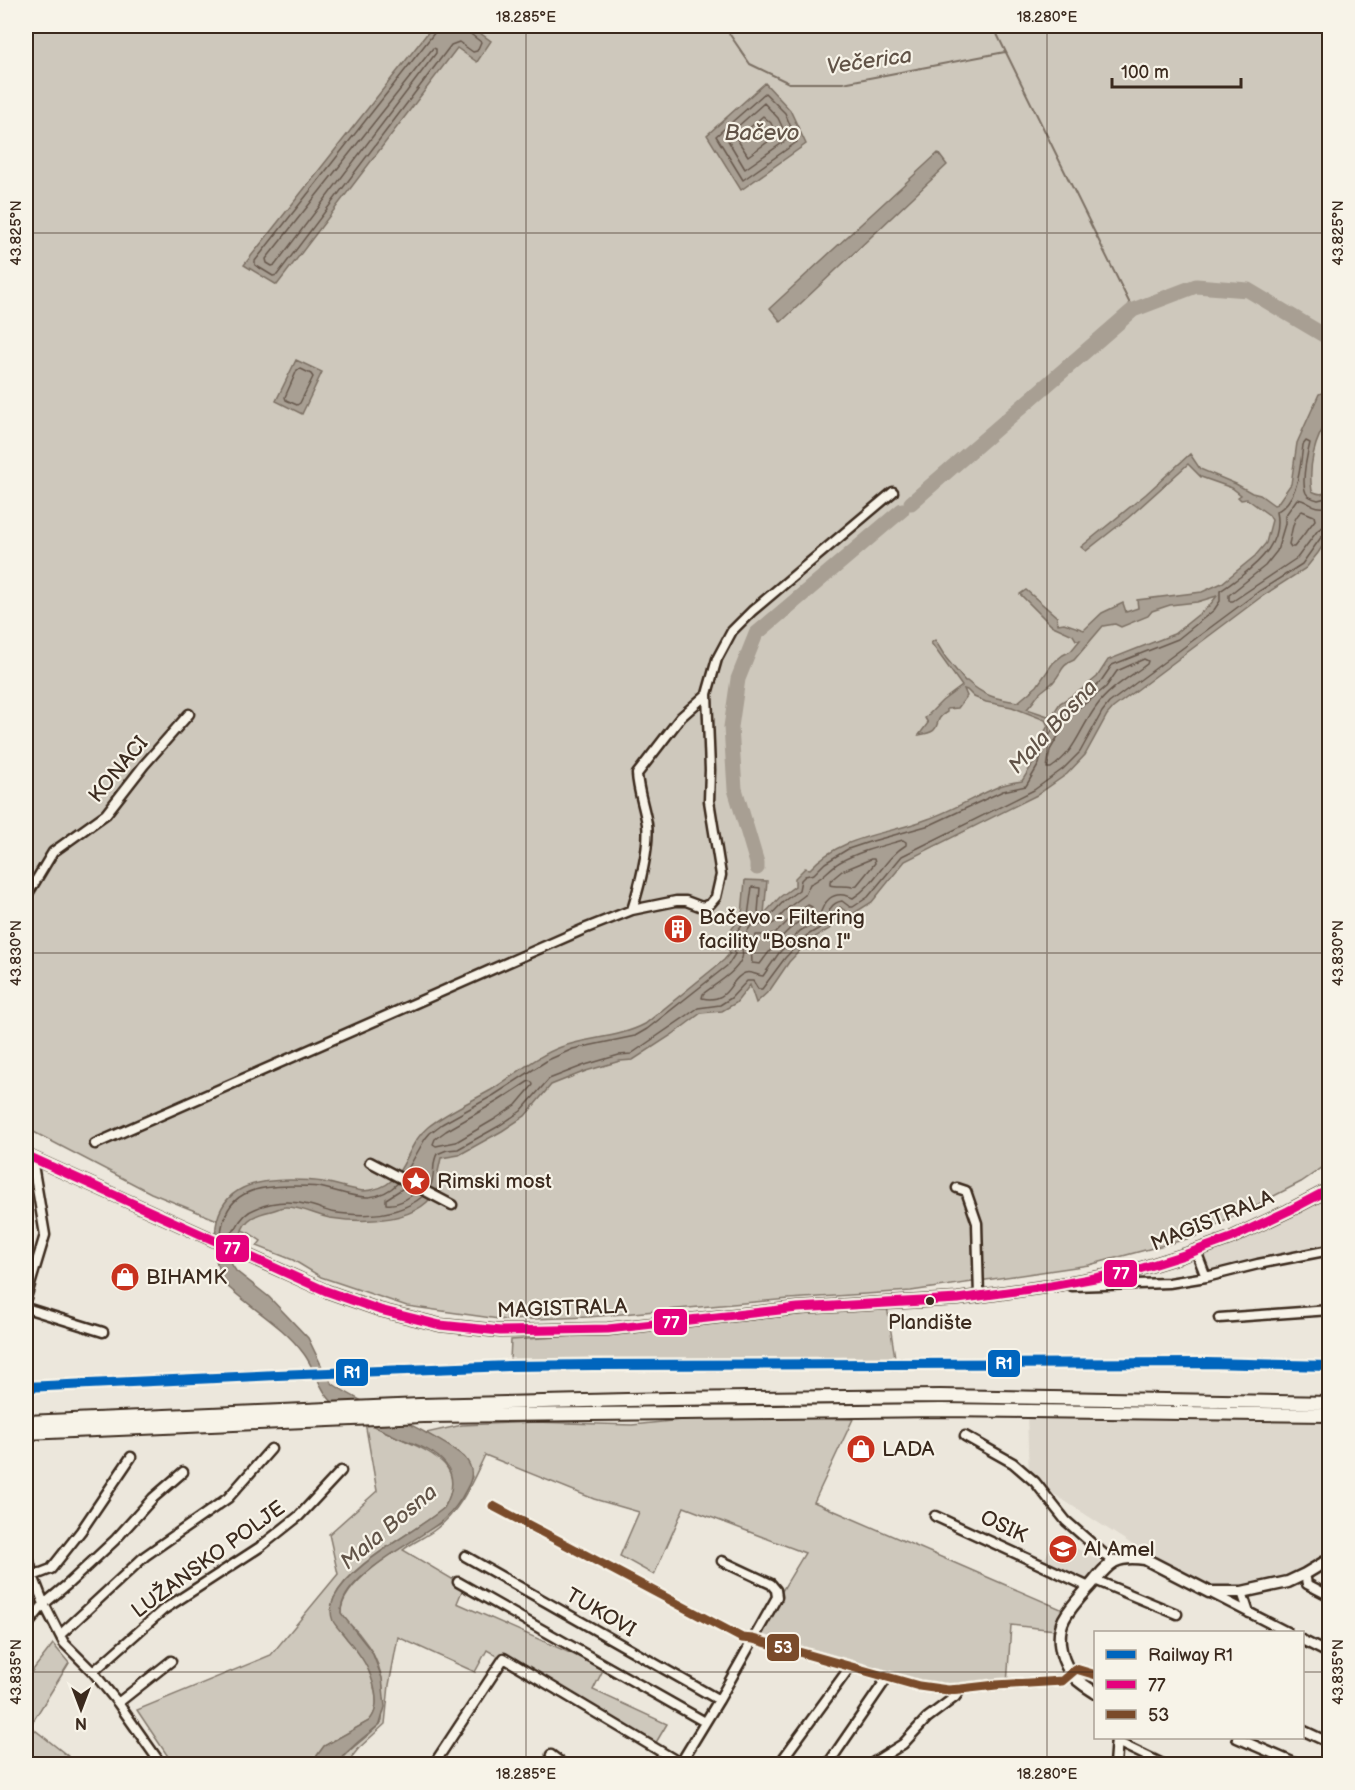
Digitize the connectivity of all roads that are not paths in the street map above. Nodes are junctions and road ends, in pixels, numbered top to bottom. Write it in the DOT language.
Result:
graph roads {
  1 [pos="893,492"];
  2 [pos="707,693"];
  3 [pos="189,714"];
  4 [pos="26,897"];
  5 [pos="632,910"];
  6 [pos="95,1144"];
  7 [pos="29,1157"];
  8 [pos="370,1162"];
  9 [pos="957,1188"];
  10 [pos="1329,1189"];
  11 [pos="452,1205"];
  12 [pos="1329,1250"];
  13 [pos="1196,1251"];
  14 [pos="1206,1277"];
  15 [pos="1050,1287"];
  16 [pos="979,1297"];
  17 [pos="26,1298"];
  18 [pos="26,1308"];
  19 [pos="1329,1310"];
  20 [pos="1219,1318"];
  21 [pos="103,1332"];
  22 [pos="1329,1403"];
  23 [pos="422,1410"];
  24 [pos="1329,1415"];
  25 [pos="26,1422"];
  26 [pos="26,1433"];
  27 [pos="965,1436"];
  28 [pos="271,1449"];
  29 [pos="131,1457"];
  30 [pos="341,1471"];
  31 [pos="183,1472"];
  32 [pos="493,1506"];
  33 [pos="935,1516"];
  34 [pos="26,1550"];
  35 [pos="465,1556"];
  36 [pos="1329,1559"];
  37 [pos="722,1561"];
  38 [pos="1113,1562"];
  39 [pos="1305,1574"];
  40 [pos="33,1576"];
  41 [pos="458,1582"];
  42 [pos="1092,1583"];
  43 [pos="1209,1592"];
  44 [pos="1242,1592"];
  45 [pos="1329,1596"];
  46 [pos="44,1604"];
  47 [pos="1250,1613"];
  48 [pos="1177,1614"];
  49 [pos="26,1627"];
  50 [pos="1285,1631"];
  51 [pos="60,1635"];
  52 [pos="753,1639"];
  53 [pos="1304,1641"];
  54 [pos="1329,1654"];
  55 [pos="171,1661"];
  56 [pos="850,1667"];
  57 [pos="93,1672"];
  58 [pos="1070,1673"];
  59 [pos="1094,1675"];
  60 [pos="887,1678"];
  61 [pos="961,1689"];
  62 [pos="1094,1692"];
  63 [pos="719,1700"];
  64 [pos="118,1702"];
  65 [pos="705,1722"];
  66 [pos="1304,1731"];
  67 [pos="1241,1739"];
  68 [pos="1117,1740"];
  69 [pos="1329,1743"];
  70 [pos="551,1755"];
  71 [pos="161,1764"];
  72 [pos="434,1764"];
  73 [pos="562,1764"];
  74 [pos="680,1764"];
  75 [pos="779,1764"];
  76 [pos="828,1764"];
  77 [pos="871,1764"];
  78 [pos="1115,1764"];
  79 [pos="1163,1764"];
  80 [pos="1297,1764"];
  1 -- 2 [label="street"];
  2 -- 5 [label="street"];
  2 -- 5 [label="street"];
  3 -- 4 [label="street, KONACI"];
  5 -- 6 [label="street"];
  7 -- 16 [label="main road, MAGISTRALA"];
  7 -- 17 [label="street"];
  8 -- 11 [label="street"];
  9 -- 16 [label="street"];
  10 -- 13 [label="main road, MAGISTRALA"];
  12 -- 14 [label="street"];
  13 -- 14 [label="street"];
  13 -- 15 [label="main road, MAGISTRALA"];
  14 -- 15 [label="street"];
  15 -- 16 [label="main road, MAGISTRALA"];
  18 -- 21 [label="street"];
  19 -- 20 [label="street"];
  22 -- 23 [label="highway"];
  23 -- 24 [label="highway"];
  23 -- 25 [label="highway"];
  23 -- 26 [label="highway"];
  27 -- 38 [label="street"];
  28 -- 51 [label="street, LUŽANSKO POLJE"];
  29 -- 40 [label="street"];
  30 -- 57 [label="street, LUŽANSKO POLJE"];
  31 -- 46 [label="street"];
  32 -- 52 [label="street, TUKOVI"];
  33 -- 42 [label="street, OSIK"];
  34 -- 40 [label="street"];
  35 -- 63 [label="street, TUKOVI"];
  36 -- 39 [label="main road"];
  37 -- 52 [label="street"];
  38 -- 42 [label="main road"];
  38 -- 43 [label="main road"];
  39 -- 44 [label="main road"];
  39 -- 45 [label="street"];
  40 -- 46 [label="street"];
  41 -- 65 [label="street"];
  42 -- 48 [label="street, OSIK"];
  42 -- 58 [label="main road"];
  43 -- 44 [label="main road"];
  43 -- 47 [label="street"];
  44 -- 47 [label="street"];
  46 -- 49 [label="street"];
  46 -- 51 [label="street"];
  47 -- 50 [label="street"];
  51 -- 57 [label="street"];
  52 -- 56 [label="street, TUKOVI"];
  52 -- 63 [label="street"];
  53 -- 54 [label="street"];
  55 -- 64 [label="street"];
  56 -- 60 [label="street, TUKOVI"];
  56 -- 75 [label="street"];
  57 -- 64 [label="street"];
  58 -- 59 [label="street"];
  58 -- 61 [label="street, TUKOVI"];
  58 -- 62 [label="main road"];
  60 -- 61 [label="street, TUKOVI"];
  60 -- 76 [label="street"];
  61 -- 77 [label="street"];
  63 -- 65 [label="street"];
  64 -- 71 [label="street"];
  65 -- 74 [label="street"];
  66 -- 69 [label="street"];
  67 -- 80 [label="street"];
  68 -- 78 [label="main road"];
  68 -- 79 [label="street"];
  70 -- 73 [label="street"];
  72 -- 74 [label="street"];
}
